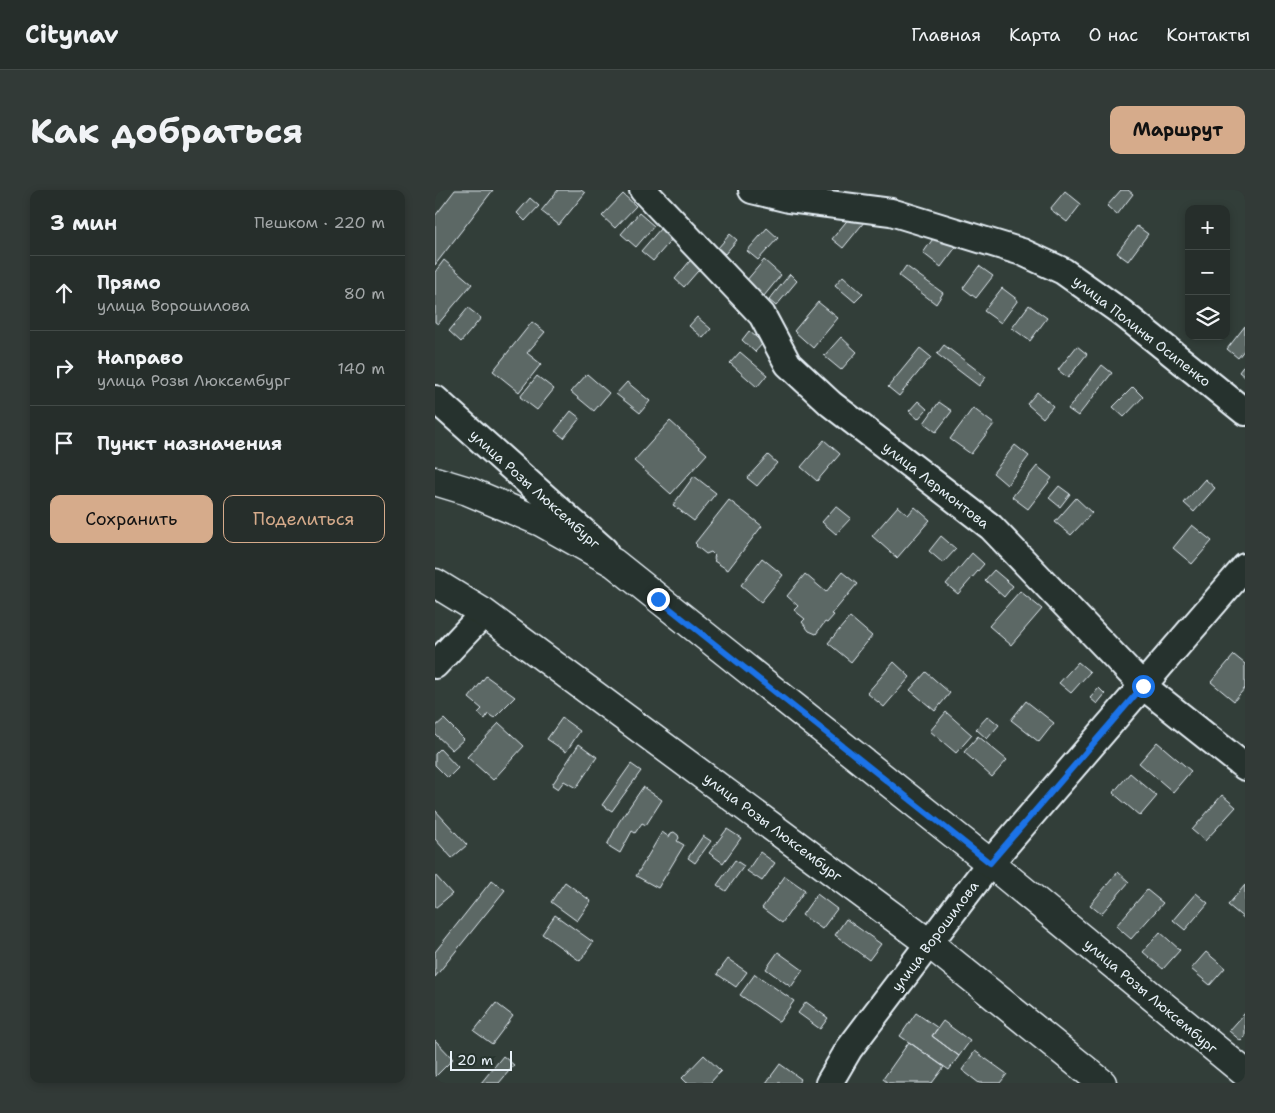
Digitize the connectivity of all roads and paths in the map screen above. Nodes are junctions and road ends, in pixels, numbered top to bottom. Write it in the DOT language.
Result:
graph roads {
  1 [pos="643,190"];
  2 [pos="752,190"];
  3 [pos="435,399"];
  4 [pos="1245,412"];
  5 [pos="435,481"];
  6 [pos="1245,567"];
  7 [pos="435,582"];
  8 [pos="658,599"];
  9 [pos="484,613"];
  10 [pos="435,665"];
  11 [pos="1143,686"];
  12 [pos="1245,767"];
  13 [pos="990,863"];
  14 [pos="930,944"];
  15 [pos="1245,1073"];
  16 [pos="829,1083"];
  17 [pos="1102,1083"];
  1 -- 11 [label="street, улица Лермонтова"];
  2 -- 4 [label="street, улица Полины Осипенко"];
  3 -- 8 [label="street, улица Розы Люксембург"];
  5 -- 8 [label="main road, улица Розы Люксембург"];
  6 -- 11 [label="street, улица Ворошилова"];
  7 -- 9 [label="main road, улица Розы Люксембург"];
  8 -- 13 [label="main road, улица Розы Люксембург"];
  9 -- 10 [label="street"];
  9 -- 14 [label="main road, улица Розы Люксембург"];
  11 -- 12 [label="street, улица Лермонтова"];
  11 -- 13 [label="street, улица Ворошилова"];
  13 -- 14 [label="street, улица Ворошилова"];
  13 -- 15 [label="main road, улица Розы Люксембург"];
  14 -- 16 [label="street, улица Ворошилова"];
  14 -- 17 [label="main road, улица Розы Люксембург"];
}
